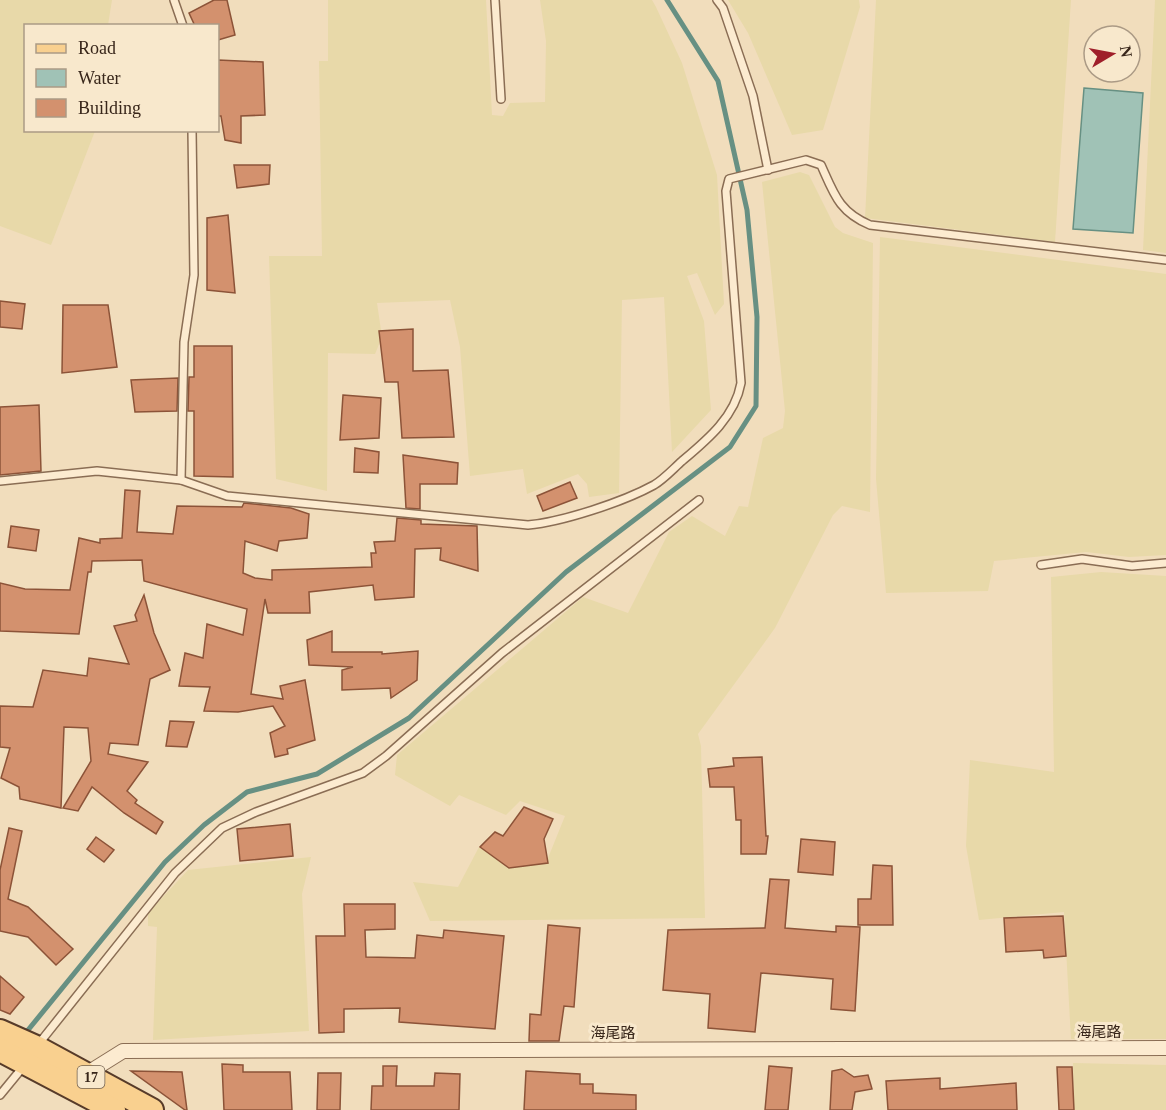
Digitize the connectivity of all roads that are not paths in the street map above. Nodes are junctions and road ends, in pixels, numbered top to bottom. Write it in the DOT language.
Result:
graph roads {
  1 [pos="174,0"];
  2 [pos="495,0"];
  3 [pos="717,0"];
  4 [pos="182,24"];
  5 [pos="501,99"];
  6 [pos="192,132"];
  7 [pos="768,170"];
  8 [pos="1166,260"];
  9 [pos="180,480"];
  10 [pos="0,481"];
  11 [pos="699,500"];
  12 [pos="1166,563"];
  13 [pos="1041,564"];
  14 [pos="0,1031"];
  15 [pos="1166,1048"];
  16 [pos="22,1053"];
  17 [pos="80,1087"];
  18 [pos="0,1095"];
  19 [pos="114,1110"];
  20 [pos="152,1110"];
  1 -- 4 [label="lane"];
  2 -- 5 [label="lane"];
  3 -- 7 [label="lane"];
  6 -- 9 [label="lane"];
  7 -- 8 [label="lane"];
  7 -- 9 [label="lane"];
  9 -- 10 [label="lane"];
  11 -- 16 [label="lane"];
  12 -- 13 [label="lane"];
  14 -- 16 [label="main road, 17"];
  15 -- 17 [label="street, 海尾路"];
  16 -- 17 [label="main road, 17"];
  16 -- 18 [label="lane"];
  17 -- 19 [label="main road, 17"];
  17 -- 20 [label="main road, 17"];
}
